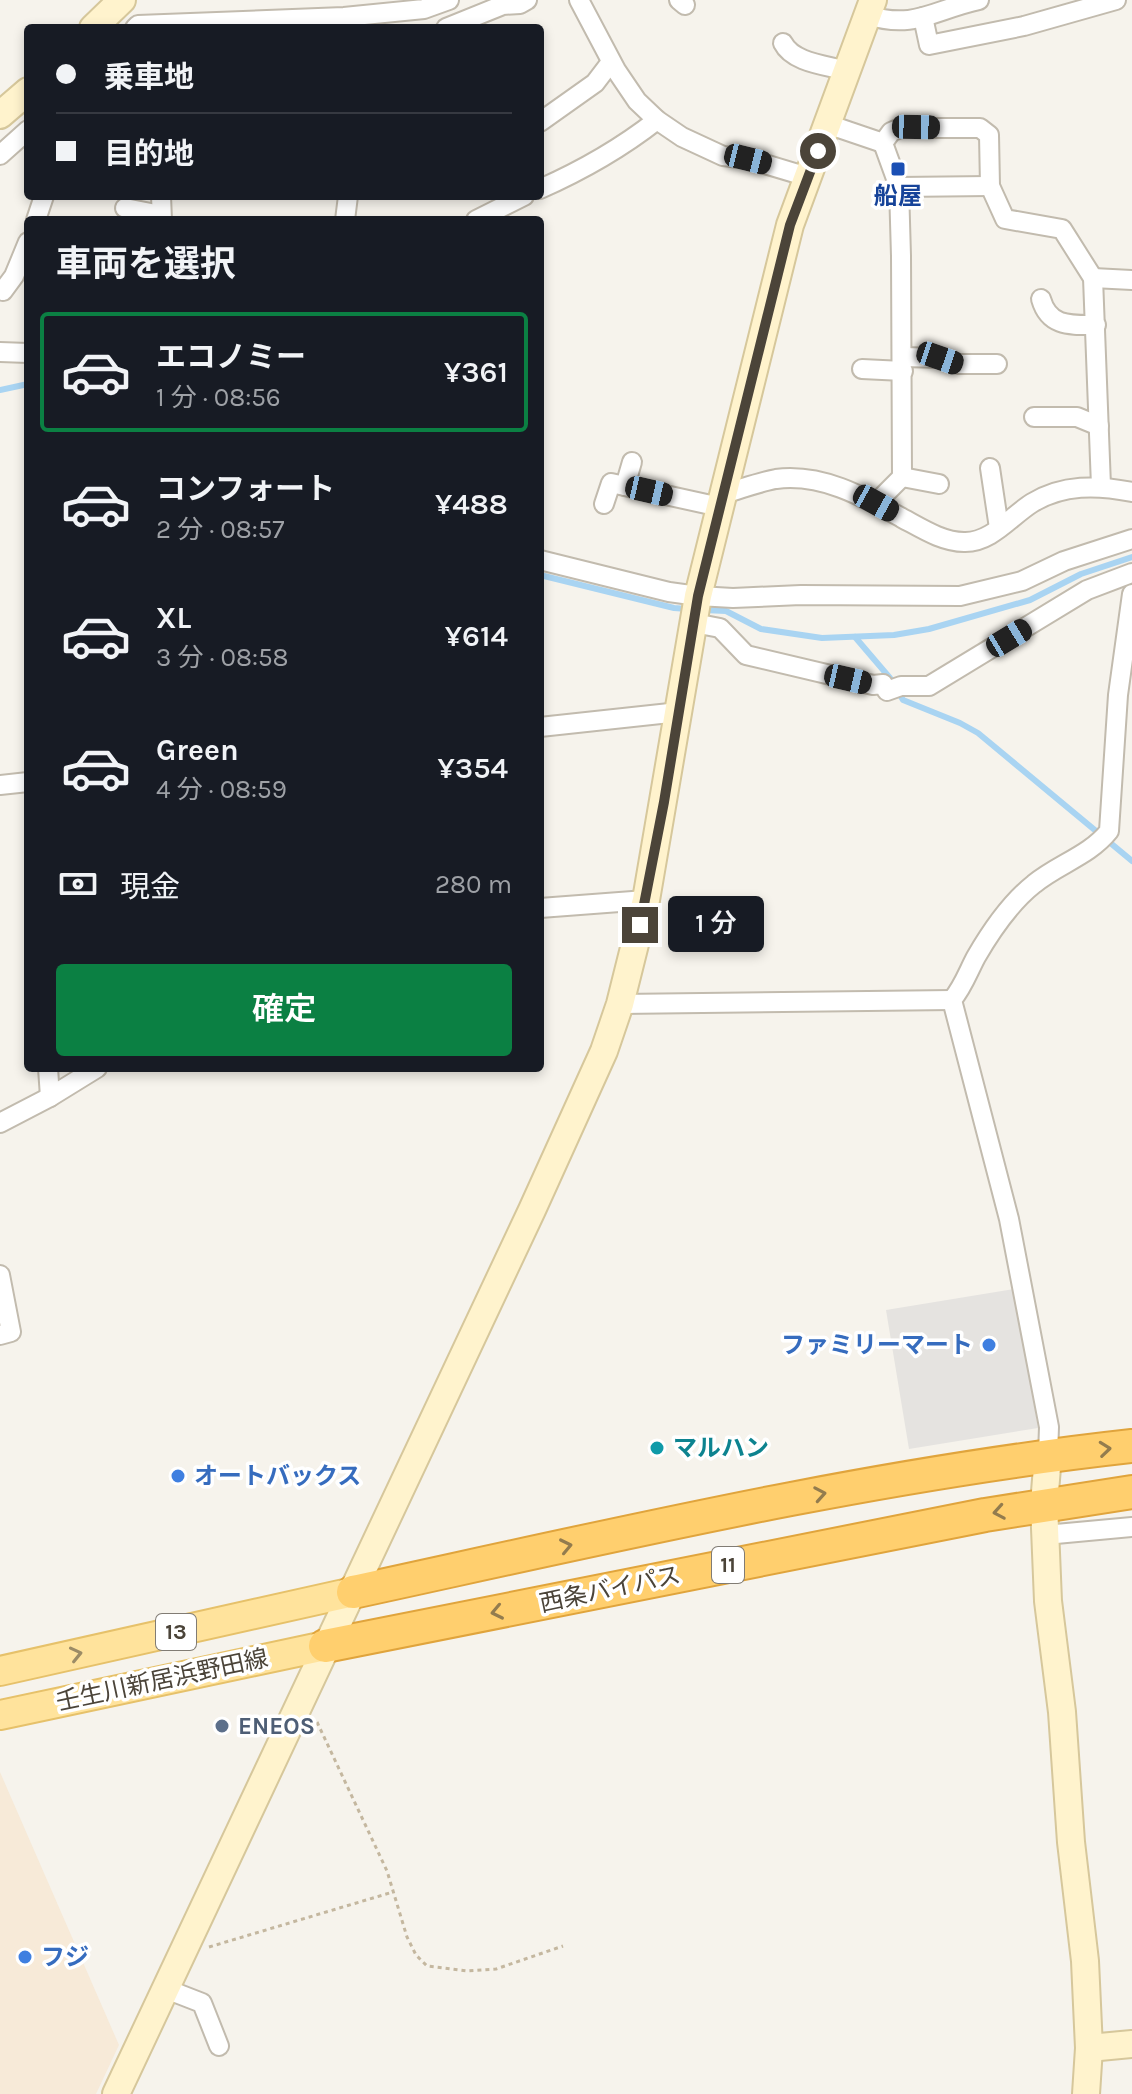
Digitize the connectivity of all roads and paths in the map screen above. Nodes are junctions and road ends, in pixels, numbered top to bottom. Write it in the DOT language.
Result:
graph roads {
  1 [pos="122,0"];
  2 [pos="449,0"];
  3 [pos="527,0"];
  4 [pos="579,0"];
  5 [pos="979,0"];
  6 [pos="1116,0"];
  7 [pos="506,2"];
  8 [pos="870,8"];
  9 [pos="923,17"];
  10 [pos="97,24"];
  11 [pos="164,24"];
  12 [pos="455,24"];
  13 [pos="783,43"];
  14 [pos="611,62"];
  15 [pos="847,71"];
  16 [pos="24,94"];
  17 [pos="0,115"];
  18 [pos="544,119"];
  19 [pos="657,120"];
  20 [pos="827,124"];
  21 [pos="24,134"];
  22 [pos="883,143"];
  23 [pos="0,155"];
  24 [pos="808,177"];
  25 [pos="990,186"];
  26 [pos="544,187"];
  27 [pos="899,187"];
  28 [pos="516,200"];
  29 [pos="125,208"];
  30 [pos="161,210"];
  31 [pos="484,216"];
  32 [pos="24,252"];
  33 [pos="1093,278"];
  34 [pos="1132,280"];
  35 [pos="1,294"];
  36 [pos="1041,299"];
  37 [pos="1096,325"];
  38 [pos="0,352"];
  39 [pos="24,353"];
  40 [pos="903,364"];
  41 [pos="997,364"];
  42 [pos="862,369"];
  43 [pos="1034,417"];
  44 [pos="1099,426"];
  45 [pos="632,462"];
  46 [pos="990,468"];
  47 [pos="902,477"];
  48 [pos="939,484"];
  49 [pos="625,486"];
  50 [pos="1101,486"];
  51 [pos="1132,492"];
  52 [pos="722,501"];
  53 [pos="876,503"];
  54 [pos="604,504"];
  55 [pos="999,528"];
  56 [pos="1132,539"];
  57 [pos="544,561"];
  58 [pos="1132,573"];
  59 [pos="1132,594"];
  60 [pos="696,610"];
  61 [pos="679,712"];
  62 [pos="544,727"];
  63 [pos="24,782"];
  64 [pos="0,785"];
  65 [pos="646,900"];
  66 [pos="544,908"];
  67 [pos="952,1000"];
  68 [pos="620,1004"];
  69 [pos="48,1072"];
  70 [pos="91,1072"];
  71 [pos="50,1097"];
  72 [pos="0,1123"];
  73 [pos="0,1275"];
  74 [pos="0,1335"];
  75 [pos="1132,1446"];
  76 [pos="1048,1455"];
  77 [pos="1132,1492"];
  78 [pos="1044,1520"];
  79 [pos="1132,1527"];
  80 [pos="353,1592"];
  81 [pos="325,1646"];
  82 [pos="0,1671"];
  83 [pos="300,1706"];
  84 [pos="0,1715"];
  85 [pos="394,1891"];
  86 [pos="187,1944"];
  87 [pos="563,1946"];
  88 [pos="166,1989"];
  89 [pos="1132,2044"];
  90 [pos="219,2046"];
  91 [pos="1089,2048"];
  92 [pos="116,2094"];
  93 [pos="1086,2094"];
  1 -- 10 [label="street"];
  2 -- 11 [label="street"];
  3 -- 7 [label="street"];
  4 -- 14 [label="street"];
  5 -- 9 [label="street"];
  6 -- 9 [label="street"];
  7 -- 12 [label="street"];
  8 -- 9 [label="street"];
  8 -- 15 [label="street"];
  13 -- 15 [label="street"];
  14 -- 18 [label="street"];
  14 -- 19 [label="street"];
  15 -- 20 [label="street"];
  16 -- 17 [label="street"];
  19 -- 24 [label="street"];
  19 -- 26 [label="street"];
  20 -- 22 [label="street"];
  20 -- 24 [label="street"];
  21 -- 23 [label="street"];
  22 -- 25 [label="street"];
  22 -- 27 [label="street"];
  24 -- 52 [label="street"];
  25 -- 27 [label="street"];
  25 -- 33 [label="street"];
  27 -- 40 [label="street"];
  28 -- 31 [label="street"];
  29 -- 30 [label="street"];
  32 -- 35 [label="street"];
  33 -- 34 [label="street"];
  33 -- 37 [label="street"];
  36 -- 37 [label="street"];
  37 -- 44 [label="street"];
  38 -- 39 [label="street"];
  40 -- 41 [label="street"];
  40 -- 42 [label="street"];
  40 -- 47 [label="street"];
  43 -- 44 [label="street"];
  44 -- 50 [label="street"];
  45 -- 49 [label="street"];
  46 -- 55 [label="street"];
  47 -- 48 [label="street"];
  47 -- 53 [label="street"];
  49 -- 52 [label="street"];
  49 -- 54 [label="street"];
  50 -- 51 [label="street"];
  50 -- 55 [label="street"];
  52 -- 53 [label="street"];
  52 -- 60 [label="street"];
  53 -- 55 [label="street"];
  56 -- 60 [label="street"];
  57 -- 60 [label="street"];
  58 -- 60 [label="street"];
  59 -- 67 [label="street"];
  60 -- 61 [label="street"];
  61 -- 62 [label="street"];
  61 -- 65 [label="street"];
  63 -- 64 [label="street"];
  65 -- 66 [label="street"];
  65 -- 68 [label="street"];
  67 -- 68 [label="street"];
  67 -- 76 [label="street"];
  68 -- 80 [label="street"];
  69 -- 71 [label="street"];
  70 -- 71 [label="street"];
  71 -- 72 [label="street"];
  73 -- 74 [label="street"];
  76 -- 75 [label="highway, 11, one-way"];
  76 -- 78 [label="street"];
  80 -- 76 [label="highway, 11, one-way"];
  77 -- 78 [label="highway, 西条バイパス / 11"];
  78 -- 79 [label="street"];
  78 -- 81 [label="highway, 西条バイパス / 11, one-way"];
  78 -- 91 [label="street"];
  80 -- 81 [label="street"];
  82 -- 80 [label="main road, 壬生川新居浜野田線 / 13, one-way"];
  81 -- 83 [label="street"];
  81 -- 84 [label="main road, 壬生川新居浜野田線 / 13"];
  83 -- 85 [label="path"];
  83 -- 86 [label="street"];
  85 -- 86 [label="path"];
  85 -- 87 [label="path"];
  86 -- 88 [label="street"];
  88 -- 90 [label="street"];
  88 -- 92 [label="street"];
  89 -- 91 [label="street"];
  91 -- 93 [label="street"];
}
